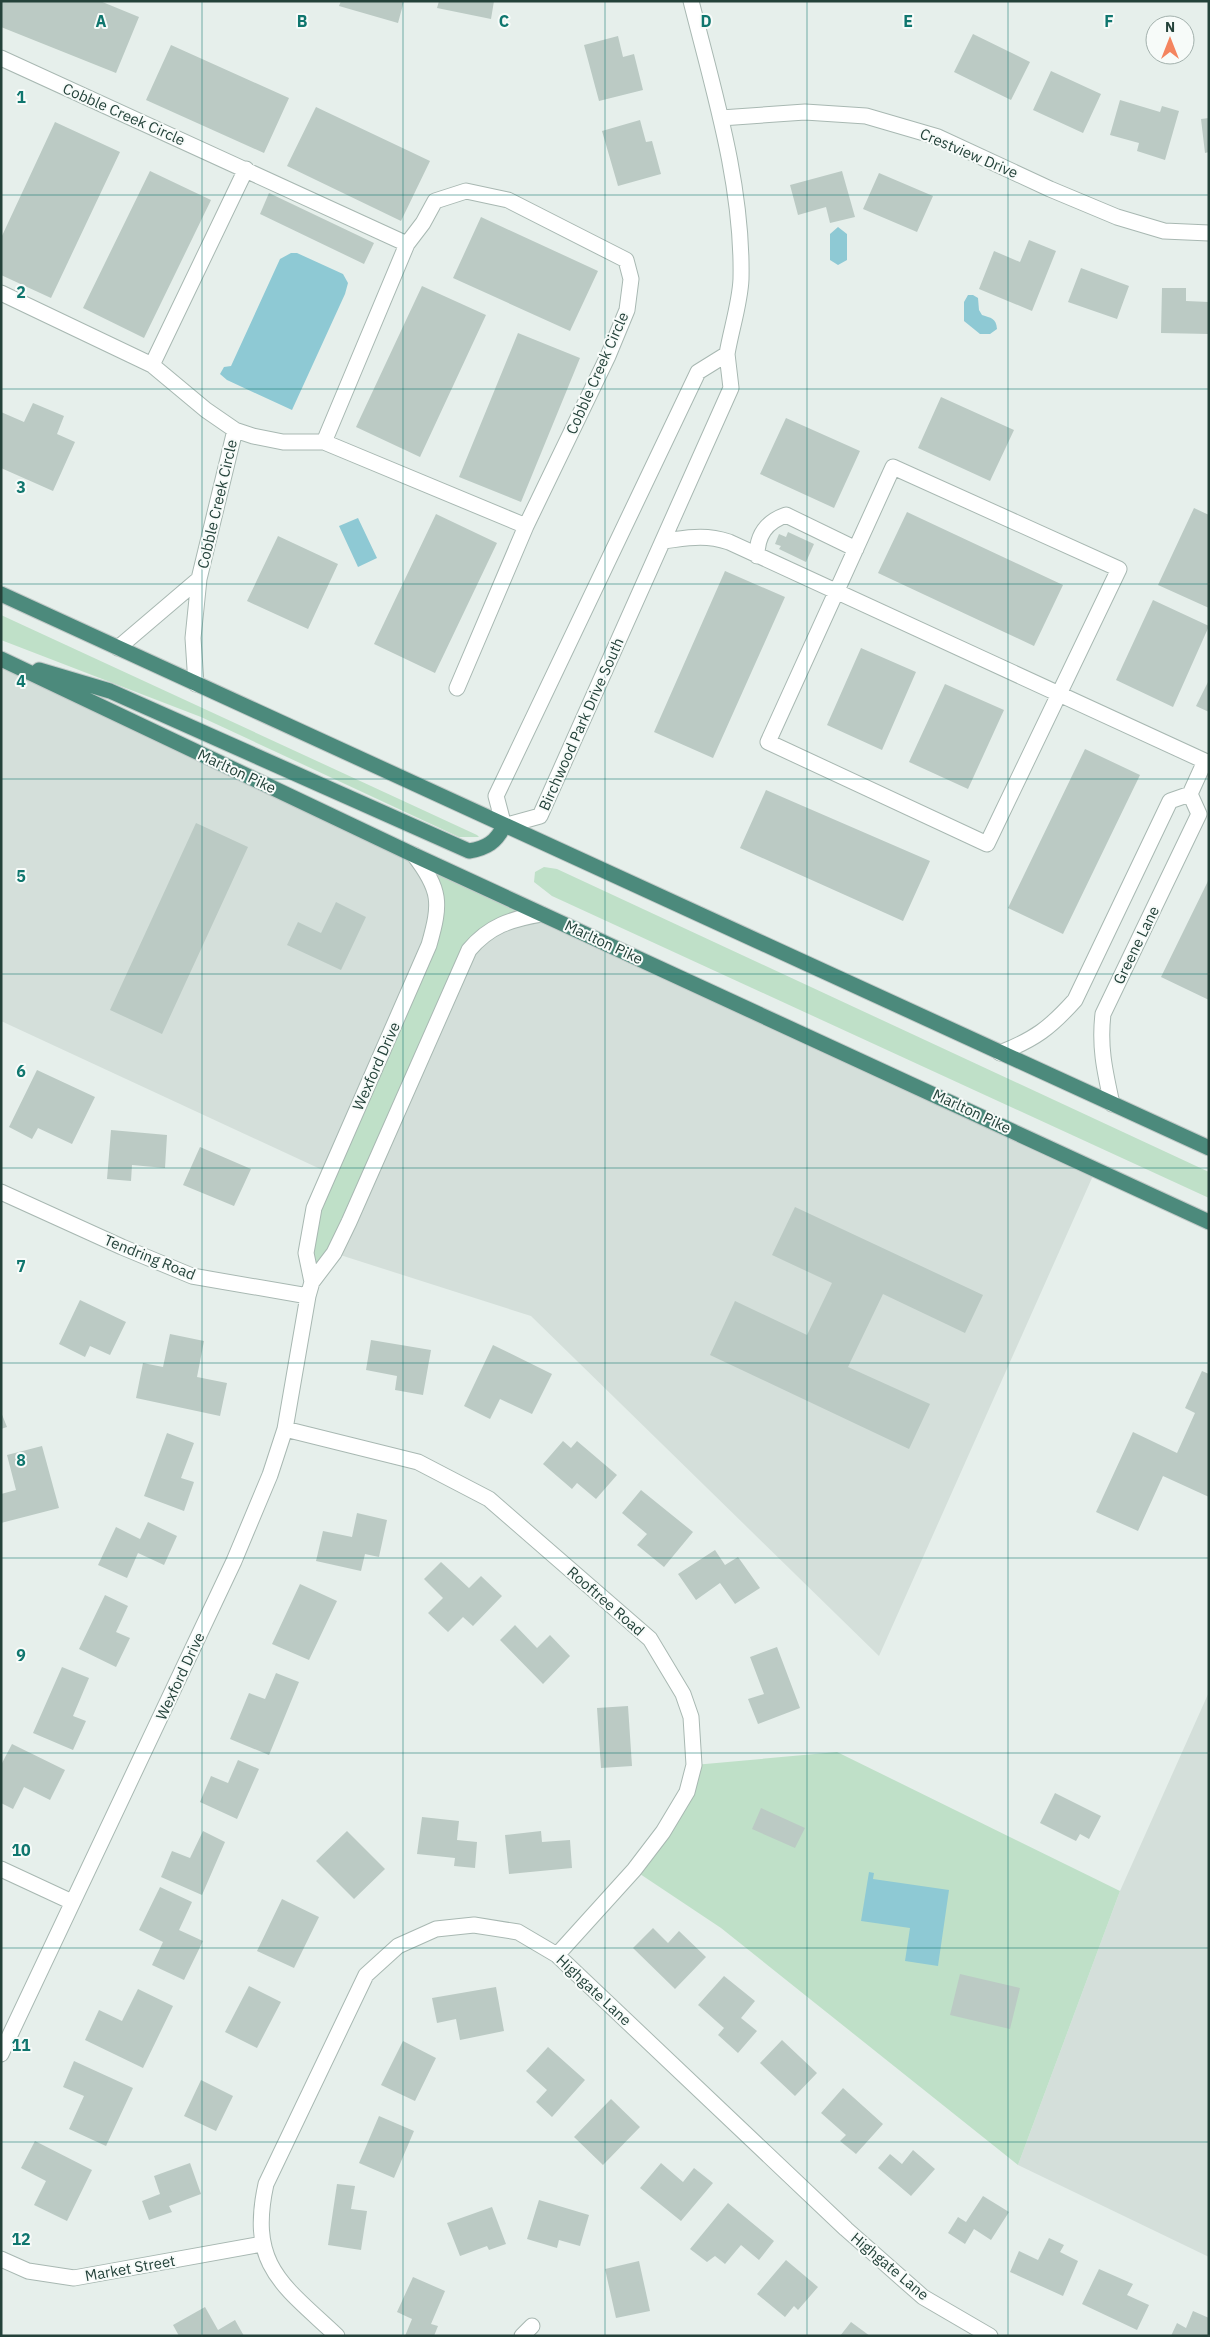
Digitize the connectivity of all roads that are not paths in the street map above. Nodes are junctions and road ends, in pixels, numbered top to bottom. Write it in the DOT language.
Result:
graph roads {
  1 [pos="691,1"];
  2 [pos="1,58"];
  3 [pos="721,118"];
  4 [pos="246,169"];
  5 [pos="1209,233"];
  6 [pos="407,244"];
  7 [pos="1,293"];
  8 [pos="727,354"];
  9 [pos="152,365"];
  10 [pos="235,430"];
  11 [pos="324,442"];
  12 [pos="526,526"];
  13 [pos="663,541"];
  14 [pos="856,549"];
  15 [pos="757,556"];
  16 [pos="199,579"];
  17 [pos="836,593"];
  18 [pos="1,594"];
  19 [pos="118,648"];
  20 [pos="6,661"];
  21 [pos="196,684"];
  22 [pos="457,688"];
  23 [pos="1059,694"];
  24 [pos="1207,762"];
  25 [pos="1190,794"];
  26 [pos="504,826"];
  27 [pos="414,855"];
  28 [pos="541,914"];
  29 [pos="1000,1053"];
  30 [pos="1112,1104"];
  31 [pos="1209,1148"];
  32 [pos="1,1192"];
  33 [pos="1209,1222"];
  34 [pos="310,1289"];
  35 [pos="285,1429"];
  36 [pos="1,1869"];
  37 [pos="72,1902"];
  38 [pos="557,1955"];
  39 [pos="1,2054"];
  40 [pos="262,2244"];
  41 [pos="1,2259"];
  42 [pos="337,2336"];
  43 [pos="990,2336"];
  1 -- 3 [label="street, Birchwood Park Drive South"];
  2 -- 4 [label="street, Cobble Creek Circle"];
  3 -- 5 [label="street, Crestview Drive"];
  3 -- 8 [label="street, Birchwood Park Drive South"];
  4 -- 6 [label="street, Cobble Creek Circle"];
  4 -- 9 [label="street"];
  6 -- 11 [label="street, Cobble Creek Circle"];
  6 -- 12 [label="street, Cobble Creek Circle"];
  7 -- 9 [label="street, Cobble Creek Circle"];
  8 -- 13 [label="street, Birchwood Park Drive South"];
  8 -- 26 [label="street"];
  9 -- 10 [label="street, Cobble Creek Circle"];
  10 -- 11 [label="street, Cobble Creek Circle"];
  10 -- 16 [label="street, Cobble Creek Circle"];
  11 -- 12 [label="street, Cobble Creek Circle"];
  12 -- 22 [label="street, Cobble Creek Circle"];
  13 -- 15 [label="street"];
  13 -- 26 [label="street, Birchwood Park Drive South"];
  14 -- 15 [label="street"];
  14 -- 17 [label="street"];
  14 -- 23 [label="street"];
  15 -- 17 [label="street"];
  16 -- 19 [label="street, Cobble Creek Circle"];
  16 -- 21 [label="street, Cobble Creek Circle"];
  17 -- 23 [label="street"];
  17 -- 23 [label="street"];
  18 -- 19 [label="highway"];
  19 -- 21 [label="highway"];
  20 -- 26 [label="highway"];
  20 -- 27 [label="highway, Marlton Pike"];
  21 -- 26 [label="highway"];
  23 -- 24 [label="street"];
  24 -- 25 [label="street"];
  25 -- 29 [label="street, Greene Lane"];
  25 -- 30 [label="street, Greene Lane"];
  26 -- 29 [label="highway"];
  27 -- 28 [label="highway, Marlton Pike"];
  27 -- 34 [label="street, Wexford Drive"];
  28 -- 33 [label="highway, Marlton Pike"];
  28 -- 34 [label="street, Wexford Drive"];
  29 -- 30 [label="highway"];
  30 -- 31 [label="highway"];
  32 -- 34 [label="street, Tendring Road"];
  34 -- 35 [label="street, Wexford Drive"];
  35 -- 37 [label="street, Wexford Drive"];
  35 -- 38 [label="street, Rooftree Road"];
  36 -- 37 [label="street"];
  37 -- 39 [label="street, Wexford Drive"];
  38 -- 40 [label="street, Highgate Lane"];
  38 -- 43 [label="street, Highgate Lane"];
  40 -- 41 [label="street, Market Street"];
  40 -- 42 [label="street, Highgate Lane"];
}
